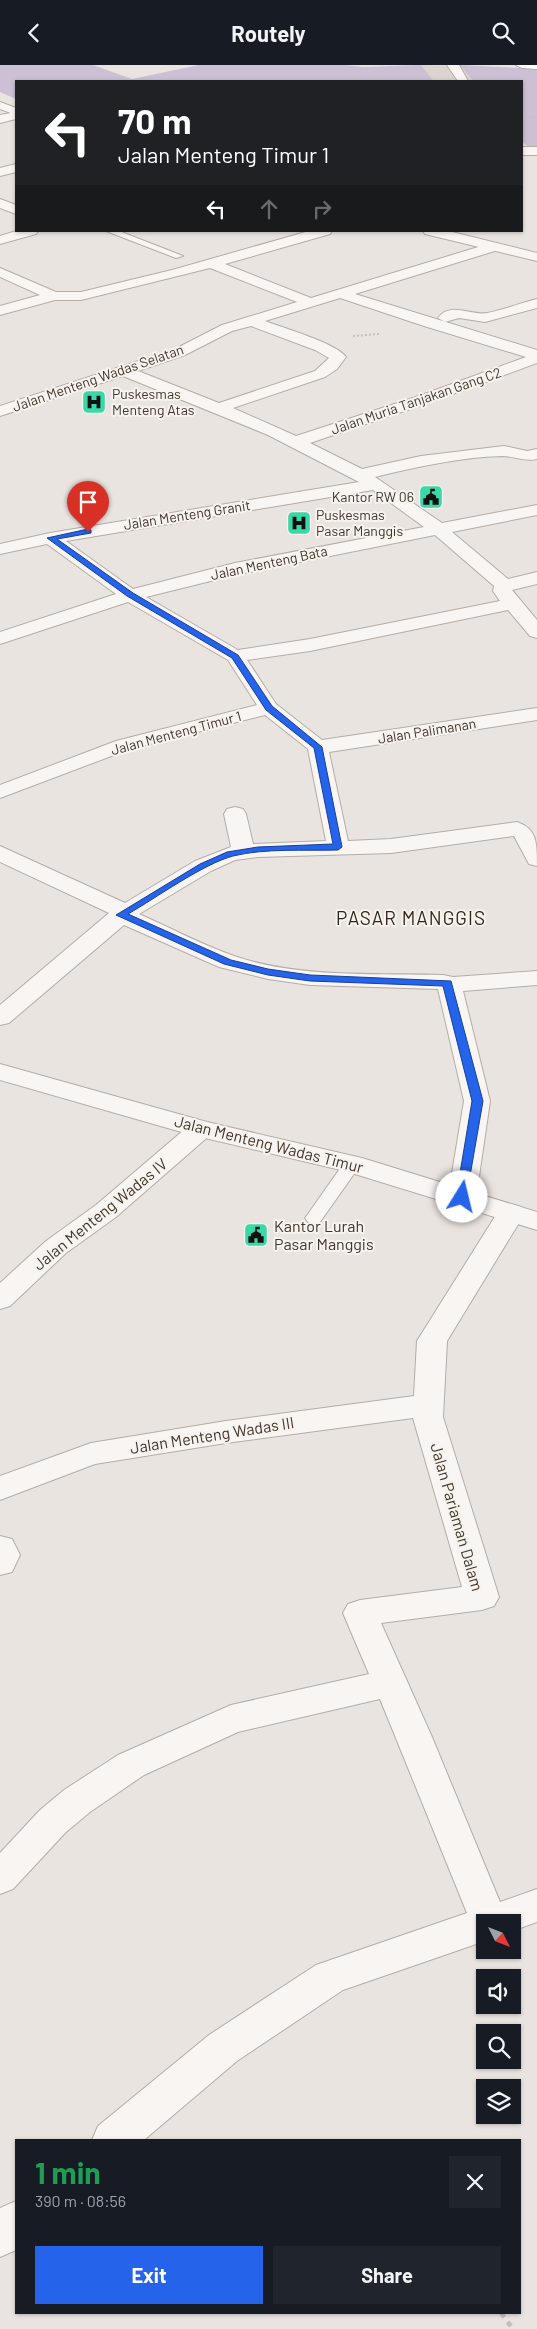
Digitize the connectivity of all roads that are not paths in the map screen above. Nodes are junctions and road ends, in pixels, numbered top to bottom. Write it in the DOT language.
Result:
graph roads {
  1 [pos="453,65"];
  2 [pos="522,65"];
  3 [pos="537,66"];
  4 [pos="462,80"];
  5 [pos="0,105"];
  6 [pos="15,112"];
  7 [pos="15,116"];
  8 [pos="0,119"];
  9 [pos="523,152"];
  10 [pos="535,156"];
  11 [pos="15,168"];
  12 [pos="0,172"];
  13 [pos="0,203"];
  14 [pos="15,210"];
  15 [pos="28,232"];
  16 [pos="113,232"];
  17 [pos="322,232"];
  18 [pos="434,232"];
  19 [pos="0,240"];
  20 [pos="493,247"];
  21 [pos="179,256"];
  22 [pos="537,257"];
  23 [pos="211,263"];
  24 [pos="0,273"];
  25 [pos="339,293"];
  26 [pos="54,296"];
  27 [pos="309,303"];
  28 [pos="537,303"];
  29 [pos="0,311"];
  30 [pos="252,321"];
  31 [pos="425,322"];
  32 [pos="537,356"];
  33 [pos="125,371"];
  34 [pos="218,408"];
  35 [pos="0,411"];
  36 [pos="295,442"];
  37 [pos="537,454"];
  38 [pos="367,479"];
  39 [pos="537,510"];
  40 [pos="439,529"];
  41 [pos="50,538"];
  42 [pos="0,549"];
  43 [pos="537,578"];
  44 [pos="504,585"];
  45 [pos="130,595"];
  46 [pos="512,604"];
  47 [pos="537,632"];
  48 [pos="0,637"];
  49 [pos="235,656"];
  50 [pos="269,708"];
  51 [pos="537,714"];
  52 [pos="318,747"];
  53 [pos="0,793"];
  54 [pos="235,814"];
  55 [pos="338,847"];
  56 [pos="243,851"];
  57 [pos="0,853"];
  58 [pos="537,859"];
  59 [pos="124,913"];
  60 [pos="537,978"];
  61 [pos="449,985"];
  62 [pos="0,1017"];
  63 [pos="0,1072"];
  64 [pos="200,1129"];
  65 [pos="352,1163"];
  66 [pos="462,1197"];
  67 [pos="524,1217"];
  68 [pos="314,1218"];
  69 [pos="0,1299"];
  70 [pos="429,1405"];
  71 [pos="0,1489"];
  72 [pos="0,1548"];
  73 [pos="0,1563"];
  74 [pos="390,1683"];
  75 [pos="0,1878"];
  76 [pos="537,1905"];
  77 [pos="486,1914"];
  78 [pos="514,1914"];
  79 [pos="476,1927"];
  80 [pos="114,2139"];
  81 [pos="15,2223"];
  82 [pos="0,2236"];
  1 -- 4 [label="street"];
  2 -- 3 [label="main road"];
  5 -- 6 [label="street"];
  7 -- 8 [label="street"];
  9 -- 10 [label="street"];
  11 -- 12 [label="street"];
  13 -- 14 [label="street"];
  15 -- 19 [label="street"];
  16 -- 21 [label="lane"];
  17 -- 23 [label="street"];
  18 -- 20 [label="street"];
  20 -- 22 [label="street"];
  20 -- 25 [label="street, Jalan Menteng Wadas Selatan"];
  23 -- 26 [label="street"];
  23 -- 27 [label="street"];
  24 -- 26 [label="street"];
  25 -- 27 [label="street, Jalan Menteng Wadas Selatan"];
  25 -- 31 [label="street"];
  26 -- 29 [label="street"];
  27 -- 30 [label="street, Jalan Menteng Wadas Selatan"];
  28 -- 31 [label="street"];
  30 -- 33 [label="street, Jalan Menteng Wadas Selatan"];
  30 -- 34 [label="street"];
  31 -- 32 [label="street"];
  32 -- 36 [label="street, Jalan Muria Tanjakan Gang C2"];
  33 -- 34 [label="street"];
  33 -- 35 [label="street, Jalan Menteng Wadas Selatan"];
  34 -- 36 [label="street"];
  36 -- 38 [label="street"];
  37 -- 38 [label="street, Jalan Menteng Granit"];
  38 -- 40 [label="street"];
  38 -- 41 [label="street, Jalan Menteng Granit"];
  39 -- 40 [label="street, Jalan Menteng Bata"];
  40 -- 44 [label="street"];
  40 -- 45 [label="street, Jalan Menteng Bata"];
  41 -- 42 [label="street, Jalan Menteng Granit"];
  41 -- 45 [label="street"];
  43 -- 44 [label="street"];
  44 -- 46 [label="street"];
  45 -- 48 [label="street"];
  45 -- 49 [label="street"];
  46 -- 47 [label="street"];
  46 -- 49 [label="street"];
  49 -- 50 [label="street"];
  50 -- 52 [label="street"];
  50 -- 53 [label="street, Jalan Menteng Timur 1"];
  51 -- 52 [label="street, Jalan Palimanan"];
  52 -- 55 [label="street"];
  54 -- 56 [label="street"];
  55 -- 56 [label="street"];
  55 -- 58 [label="street"];
  56 -- 59 [label="street"];
  57 -- 59 [label="street"];
  59 -- 61 [label="street"];
  59 -- 62 [label="street"];
  60 -- 61 [label="street"];
  61 -- 66 [label="street"];
  63 -- 64 [label="street, Jalan Menteng Wadas Timur"];
  64 -- 65 [label="street, Jalan Menteng Wadas Timur"];
  64 -- 69 [label="street, Jalan Menteng Wadas IV"];
  65 -- 66 [label="street, Jalan Menteng Wadas Timur"];
  65 -- 68 [label="lane"];
  66 -- 67 [label="street, Jalan Menteng Wadas Timur"];
  67 -- 70 [label="street, Jalan Pariaman Dalam"];
  70 -- 71 [label="street, Jalan Menteng Wadas III"];
  70 -- 74 [label="street, Jalan Pariaman Dalam"];
  72 -- 73 [label="street"];
  74 -- 75 [label="street"];
  74 -- 77 [label="street, Jalan Pariaman Dalam"];
  76 -- 78 [label="street"];
  79 -- 80 [label="street"];
  81 -- 82 [label="street"];
}
